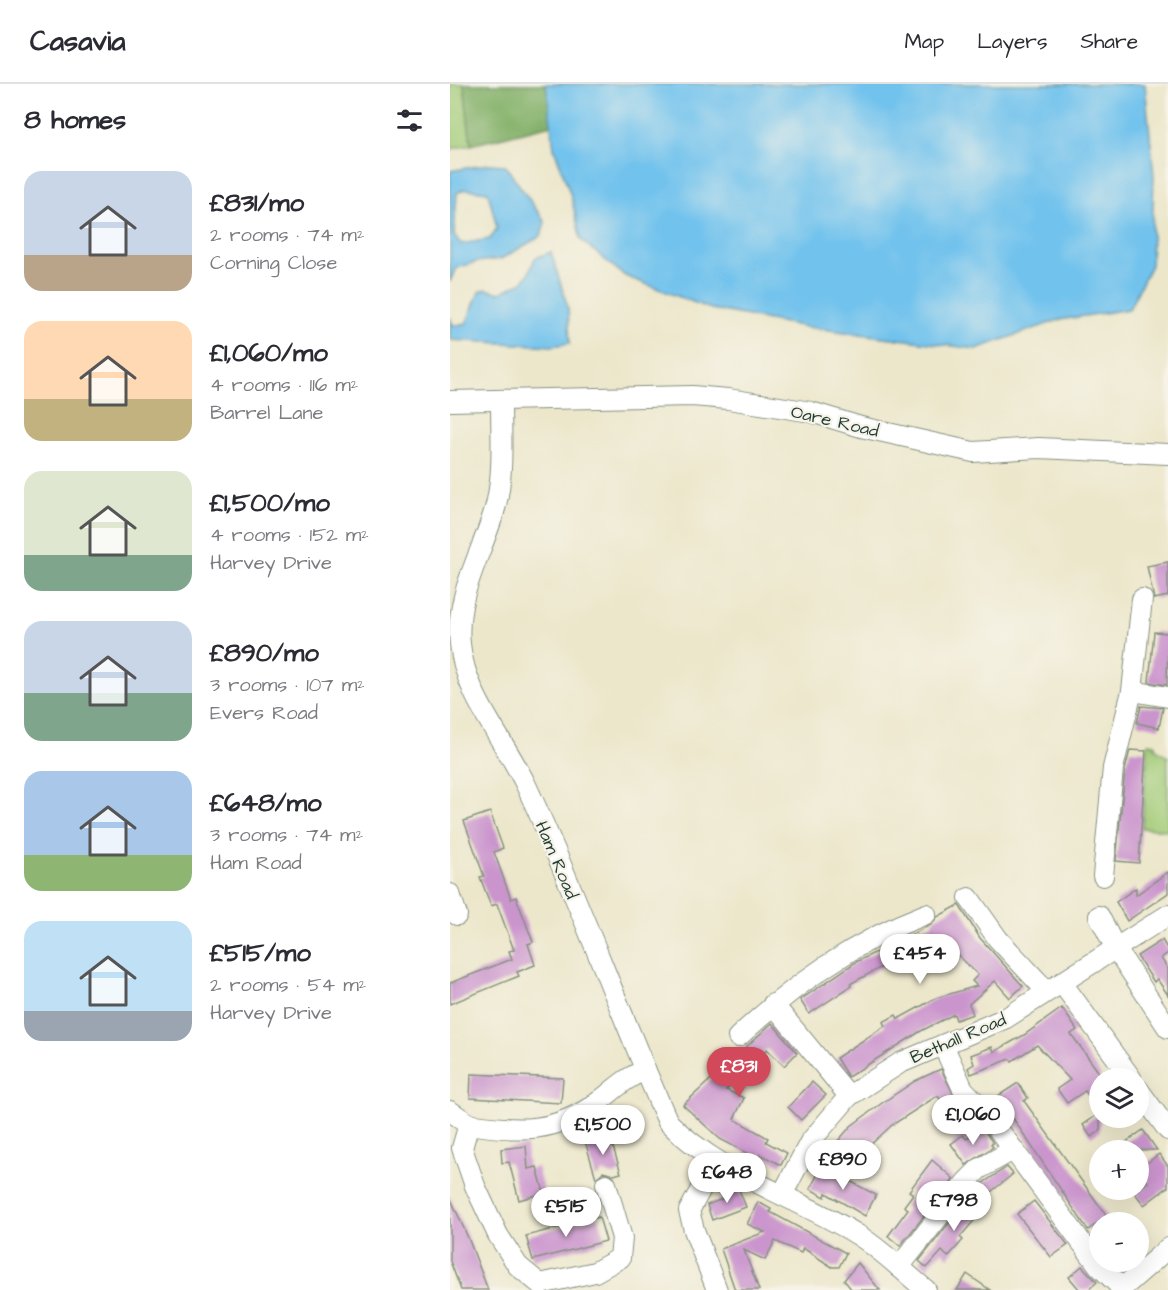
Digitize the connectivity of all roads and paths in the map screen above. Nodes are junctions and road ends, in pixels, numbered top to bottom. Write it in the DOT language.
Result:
graph roads {
  1 [pos="450,401"];
  2 [pos="501,401"];
  3 [pos="1168,454"];
  4 [pos="1142,599"];
  5 [pos="1132,691"];
  6 [pos="1168,697"];
  7 [pos="1103,876"];
  8 [pos="450,894"];
  9 [pos="969,898"];
  10 [pos="926,914"];
  11 [pos="457,915"];
  12 [pos="1168,915"];
  13 [pos="1099,916"];
  14 [pos="1116,949"];
  15 [pos="1062,983"];
  16 [pos="1041,985"];
  17 [pos="773,1004"];
  18 [pos="1168,1028"];
  19 [pos="738,1037"];
  20 [pos="943,1045"];
  21 [pos="1124,1068"];
  22 [pos="644,1071"];
  23 [pos="849,1096"];
  24 [pos="1149,1104"];
  25 [pos="450,1111"];
  26 [pos="469,1124"];
  27 [pos="1168,1130"];
  28 [pos="1012,1150"];
  29 [pos="716,1161"];
  30 [pos="606,1184"];
  31 [pos="783,1195"];
  32 [pos="1168,1248"];
  33 [pos="899,1268"];
  34 [pos="1121,1289"];
  35 [pos="717,1290"];
  36 [pos="926,1290"];
  1 -- 2 [label="street, Oare Road"];
  2 -- 3 [label="street, Oare Road"];
  2 -- 22 [label="street, Ham Road"];
  4 -- 5 [label="street"];
  5 -- 6 [label="street"];
  5 -- 7 [label="street"];
  8 -- 11 [label="street"];
  9 -- 16 [label="street"];
  10 -- 17 [label="street"];
  12 -- 14 [label="street, Bethall Road"];
  13 -- 14 [label="street"];
  14 -- 15 [label="street, Bethall Road"];
  14 -- 18 [label="street"];
  15 -- 20 [label="street, Bethall Road"];
  15 -- 21 [label="street"];
  17 -- 19 [label="street"];
  17 -- 23 [label="street"];
  20 -- 23 [label="street, Bethall Road"];
  20 -- 28 [label="street"];
  22 -- 26 [label="street"];
  22 -- 29 [label="street, Ham Road"];
  23 -- 31 [label="street, Bethall Road"];
  24 -- 27 [label="street"];
  25 -- 26 [label="street"];
  26 -- 30 [label="street"];
  28 -- 33 [label="street"];
  28 -- 34 [label="street"];
  29 -- 31 [label="street, Ham Road"];
  29 -- 35 [label="street"];
  31 -- 33 [label="street, Ham Road"];
  32 -- 34 [label="street"];
  33 -- 36 [label="street, Ham Road"];
}
